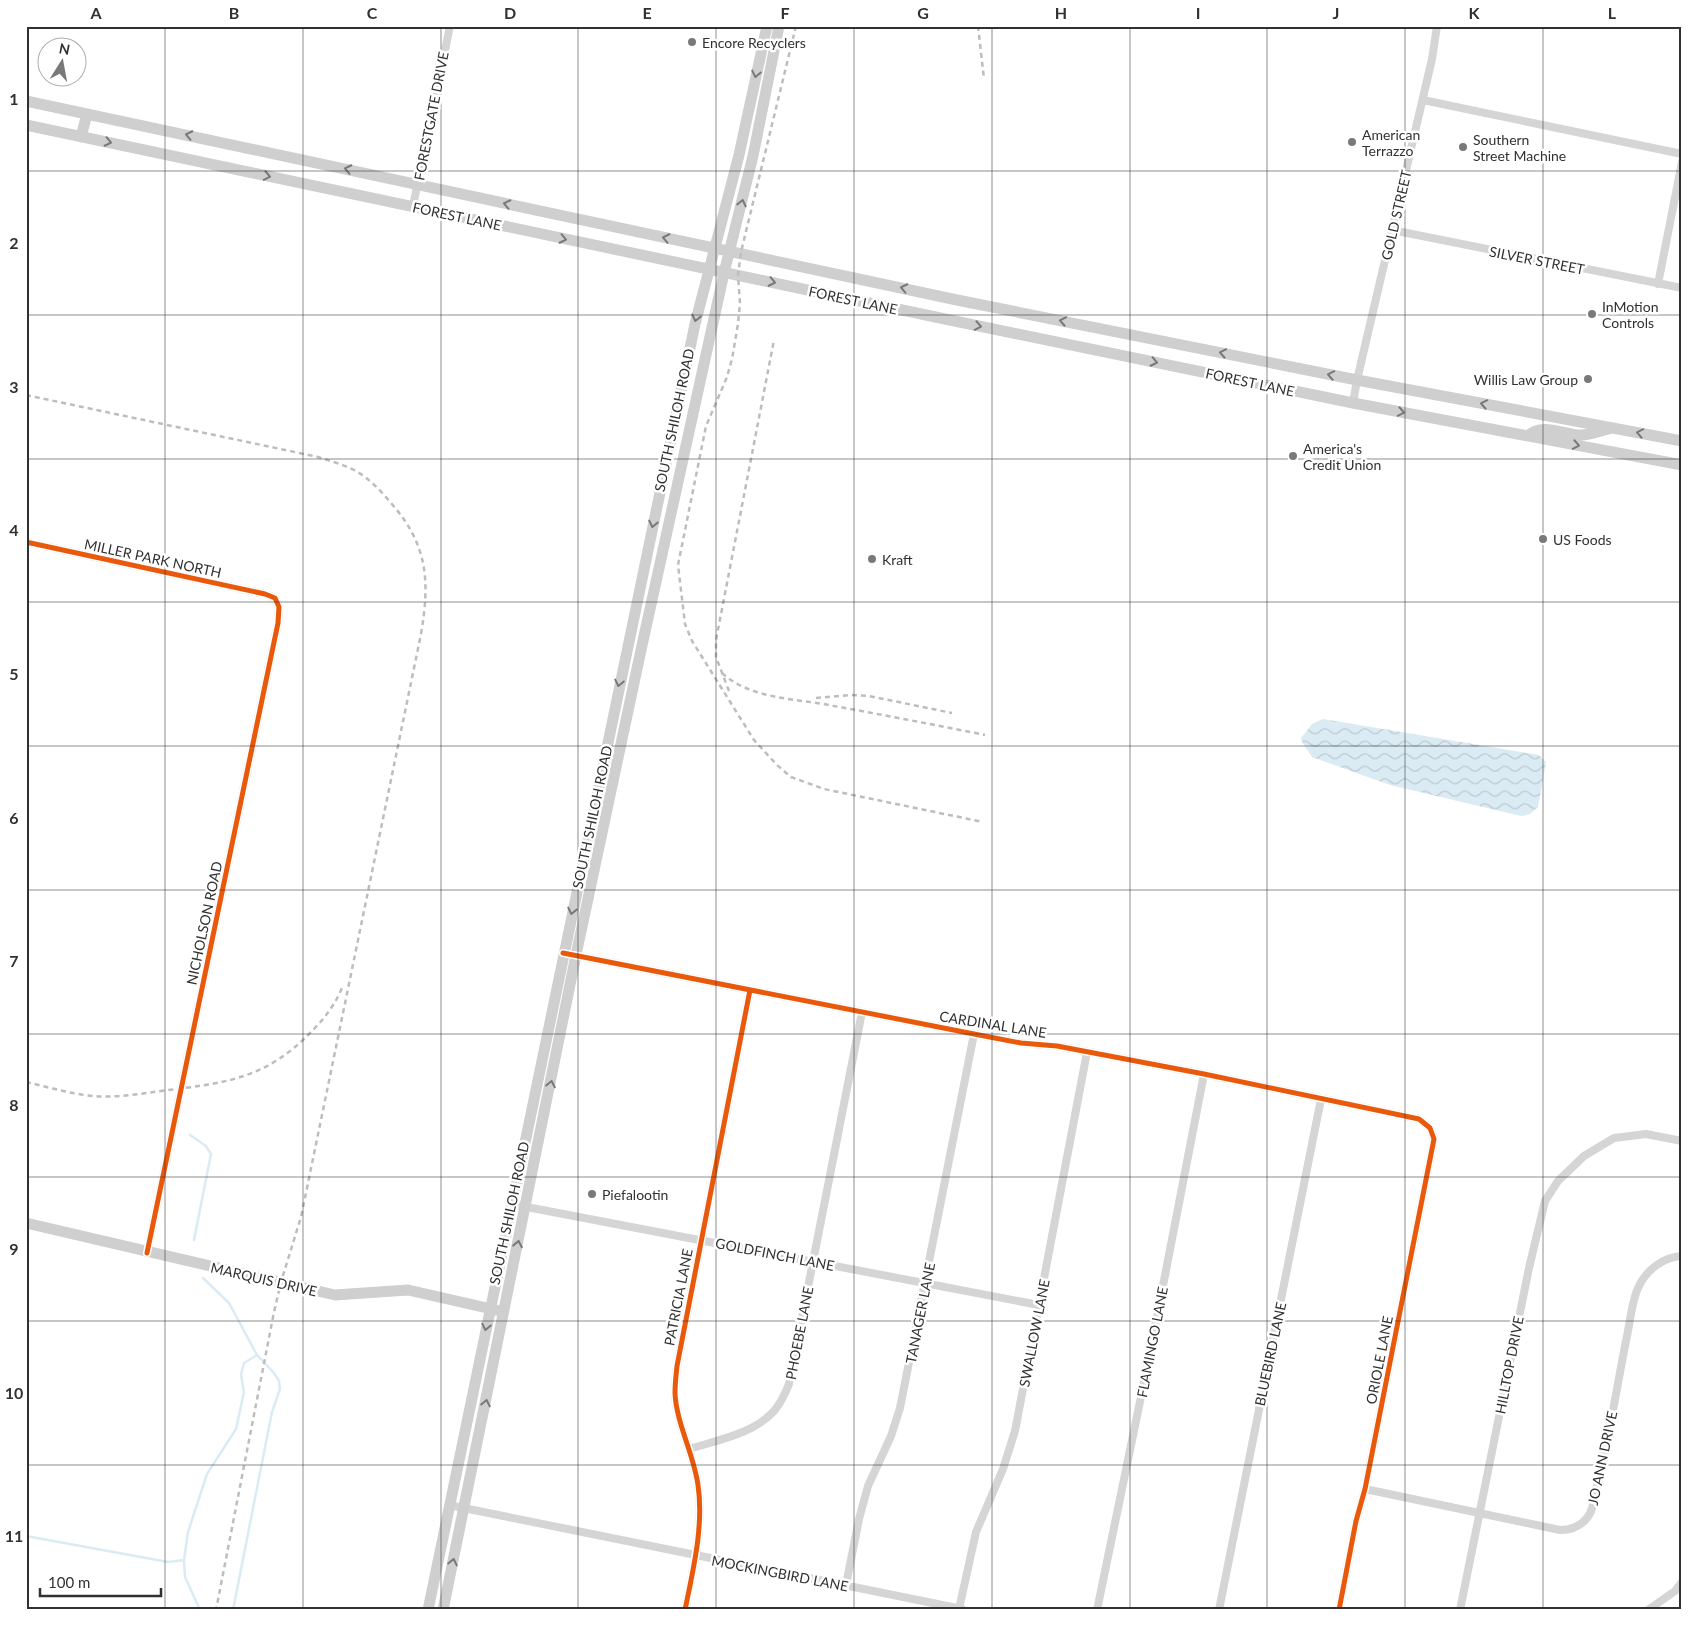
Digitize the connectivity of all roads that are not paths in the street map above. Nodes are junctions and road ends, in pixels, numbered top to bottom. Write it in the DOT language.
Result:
graph roads {
  1 [pos="450,26"];
  2 [pos="767,26"];
  3 [pos="779,26"];
  4 [pos="1437,26"];
  5 [pos="1422,100"];
  6 [pos="26,101"];
  7 [pos="87,114"];
  8 [pos="26,125"];
  9 [pos="81,137"];
  10 [pos="1682,154"];
  11 [pos="300,160"];
  12 [pos="1682,162"];
  13 [pos="296,181"];
  14 [pos="418,184"];
  15 [pos="413,206"];
  16 [pos="1392,230"];
  17 [pos="713,248"];
  18 [pos="730,251"];
  19 [pos="708,270"];
  20 [pos="724,273"];
  21 [pos="1658,284"];
  22 [pos="1682,288"];
  23 [pos="1356,380"];
  24 [pos="1353,403"];
  25 [pos="1613,428"];
  26 [pos="1528,436"];
  27 [pos="1682,441"];
  28 [pos="1682,465"];
  29 [pos="26,542"];
  30 [pos="274,598"];
  31 [pos="563,953"];
  32 [pos="576,956"];
  33 [pos="750,990"];
  34 [pos="862,1012"];
  35 [pos="974,1034"];
  36 [pos="1087,1052"];
  37 [pos="1204,1074"];
  38 [pos="1321,1099"];
  39 [pos="1419,1119"];
  40 [pos="1682,1142"];
  41 [pos="511,1204"];
  42 [pos="526,1206"];
  43 [pos="26,1223"];
  44 [pos="701,1240"];
  45 [pos="147,1252"];
  46 [pos="1682,1256"];
  47 [pos="813,1261"];
  48 [pos="925,1284"];
  49 [pos="1039,1305"];
  50 [pos="489,1309"];
  51 [pos="504,1312"];
  52 [pos="690,1449"];
  53 [pos="1366,1489"];
  54 [pos="449,1506"];
  55 [pos="464,1508"];
  56 [pos="1479,1513"];
  57 [pos="696,1556"];
  58 [pos="1682,1582"];
  59 [pos="846,1586"];
  60 [pos="962,1609"];
  61 [pos="428,1610"];
  62 [pos="443,1610"];
  63 [pos="685,1610"];
  64 [pos="1097,1610"];
  65 [pos="1219,1610"];
  66 [pos="1339,1610"];
  67 [pos="1460,1610"];
  68 [pos="1648,1610"];
  1 -- 14 [label="street, FORESTGATE DRIVE"];
  2 -- 17 [label="main road, SOUTH SHILOH ROAD, one-way"];
  18 -- 3 [label="main road, SOUTH SHILOH ROAD, one-way"];
  4 -- 5 [label="street, GOLD STREET"];
  5 -- 10 [label="street"];
  5 -- 16 [label="street, GOLD STREET"];
  6 -- 7 [label="main road, FOREST LANE"];
  7 -- 9 [label="main road"];
  11 -- 7 [label="main road, FOREST LANE, one-way"];
  8 -- 9 [label="main road, FOREST LANE"];
  9 -- 13 [label="main road, FOREST LANE, one-way"];
  11 -- 13 [label="main road"];
  14 -- 11 [label="main road, FOREST LANE, one-way"];
  12 -- 21 [label="street"];
  13 -- 15 [label="main road, FOREST LANE"];
  14 -- 15 [label="street, FORESTGATE DRIVE"];
  17 -- 14 [label="main road, FOREST LANE, one-way"];
  15 -- 19 [label="main road, FOREST LANE, one-way"];
  16 -- 21 [label="street, SILVER STREET"];
  16 -- 23 [label="street, GOLD STREET"];
  17 -- 18 [label="main road, FOREST LANE"];
  17 -- 19 [label="main road, SOUTH SHILOH ROAD"];
  18 -- 20 [label="main road, SOUTH SHILOH ROAD"];
  23 -- 18 [label="main road, FOREST LANE, one-way"];
  19 -- 20 [label="main road, FOREST LANE"];
  19 -- 31 [label="main road, SOUTH SHILOH ROAD, one-way"];
  20 -- 24 [label="main road, FOREST LANE, one-way"];
  20 -- 32 [label="main road, SOUTH SHILOH ROAD"];
  21 -- 22 [label="street, SILVER STREET"];
  23 -- 24 [label="street, GOLD STREET"];
  25 -- 23 [label="main road, FOREST LANE, one-way"];
  24 -- 26 [label="main road, FOREST LANE, one-way"];
  25 -- 26 [label="main road"];
  27 -- 25 [label="main road, FOREST LANE, one-way"];
  26 -- 28 [label="main road, FOREST LANE, one-way"];
  29 -- 30 [label="street, MILLER PARK NORTH"];
  30 -- 45 [label="street, NICHOLSON ROAD"];
  31 -- 32 [label="street, CARDINAL LANE"];
  31 -- 41 [label="main road, SOUTH SHILOH ROAD"];
  32 -- 33 [label="street, CARDINAL LANE"];
  42 -- 32 [label="main road, SOUTH SHILOH ROAD, one-way"];
  33 -- 34 [label="street, CARDINAL LANE"];
  33 -- 44 [label="street, PATRICIA LANE"];
  34 -- 35 [label="street, CARDINAL LANE"];
  34 -- 47 [label="street, PHOEBE LANE"];
  35 -- 36 [label="street, CARDINAL LANE"];
  35 -- 48 [label="street, TANAGER LANE"];
  36 -- 37 [label="street, CARDINAL LANE"];
  36 -- 49 [label="street, SWALLOW LANE"];
  37 -- 38 [label="street, CARDINAL LANE"];
  37 -- 64 [label="street, FLAMINGO LANE"];
  38 -- 39 [label="street, CARDINAL LANE"];
  38 -- 65 [label="street, BLUEBIRD LANE"];
  39 -- 53 [label="street, ORIOLE LANE"];
  40 -- 56 [label="street, HILLTOP DRIVE"];
  41 -- 42 [label="street, GOLDFINCH LANE"];
  41 -- 50 [label="main road, SOUTH SHILOH ROAD"];
  42 -- 44 [label="street, GOLDFINCH LANE"];
  51 -- 42 [label="main road, SOUTH SHILOH ROAD, one-way"];
  43 -- 45 [label="main road, MARQUIS DRIVE"];
  44 -- 47 [label="street, GOLDFINCH LANE"];
  44 -- 52 [label="street, PATRICIA LANE"];
  45 -- 50 [label="main road, MARQUIS DRIVE"];
  46 -- 56 [label="street, JO ANN DRIVE"];
  47 -- 48 [label="street, GOLDFINCH LANE"];
  47 -- 52 [label="street, PHOEBE LANE"];
  48 -- 49 [label="street, GOLDFINCH LANE"];
  48 -- 59 [label="street, TANAGER LANE"];
  49 -- 60 [label="street, SWALLOW LANE"];
  50 -- 51 [label="main road, MARQUIS DRIVE"];
  50 -- 54 [label="main road, SOUTH SHILOH ROAD, one-way"];
  55 -- 51 [label="main road, SOUTH SHILOH ROAD, one-way"];
  52 -- 57 [label="street, PATRICIA LANE"];
  53 -- 56 [label="street, JO ANN DRIVE"];
  53 -- 66 [label="street, ORIOLE LANE"];
  54 -- 55 [label="street, MOCKINGBIRD LANE"];
  54 -- 61 [label="main road, SOUTH SHILOH ROAD"];
  55 -- 57 [label="street, MOCKINGBIRD LANE"];
  62 -- 55 [label="main road, SOUTH SHILOH ROAD, one-way"];
  56 -- 67 [label="street, HILLTOP DRIVE"];
  57 -- 59 [label="street, MOCKINGBIRD LANE"];
  57 -- 63 [label="street, PATRICIA LANE"];
  58 -- 68 [label="street"];
  59 -- 60 [label="street, MOCKINGBIRD LANE"];
}
